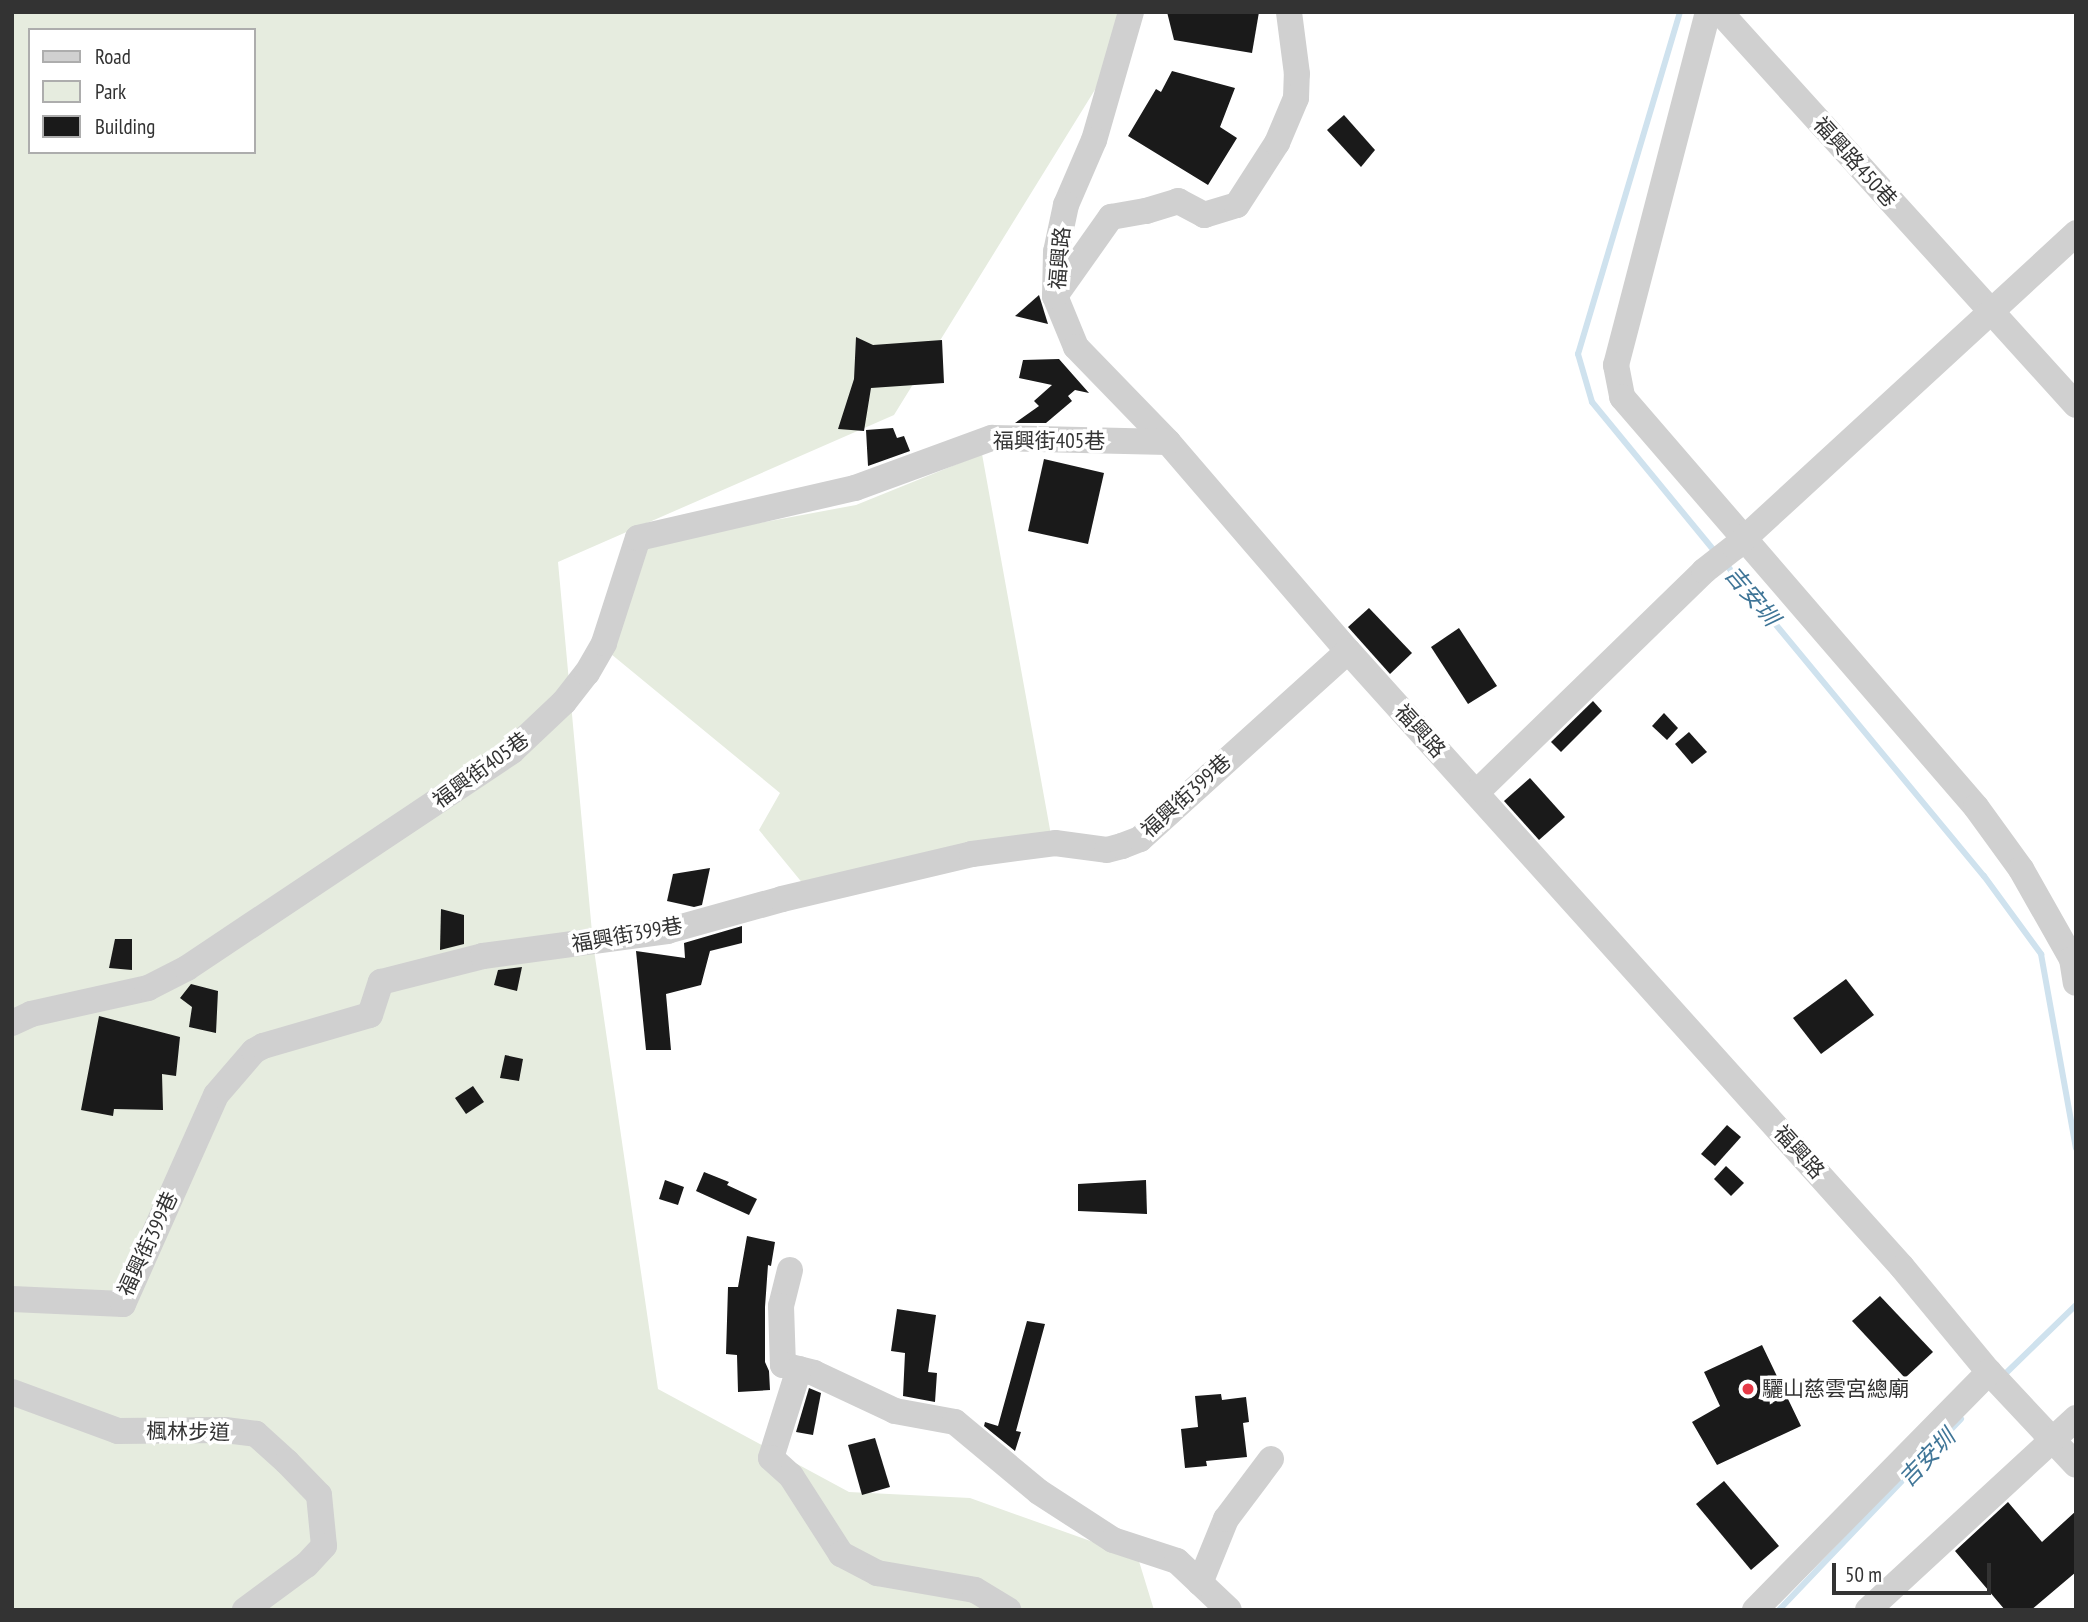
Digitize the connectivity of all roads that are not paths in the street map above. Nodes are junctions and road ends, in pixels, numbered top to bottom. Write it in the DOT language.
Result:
graph roads {
  1 [pos="1131,12"];
  2 [pos="1289,12"];
  3 [pos="1708,12"];
  4 [pos="1720,12"];
  5 [pos="2076,233"];
  6 [pos="1055,296"];
  7 [pos="1990,312"];
  8 [pos="2076,405"];
  9 [pos="1168,442"];
  10 [pos="1739,543"];
  11 [pos="1348,652"];
  12 [pos="1476,793"];
  13 [pos="2076,983"];
  14 [pos="12,1023"];
  15 [pos="790,1270"];
  16 [pos="12,1299"];
  17 [pos="799,1369"];
  18 [pos="1998,1381"];
  19 [pos="12,1392"];
  20 [pos="2076,1418"];
  21 [pos="2053,1438"];
  22 [pos="1271,1459"];
  23 [pos="2076,1465"];
  24 [pos="1200,1583"];
  25 [pos="245,1610"];
  26 [pos="1008,1610"];
  27 [pos="1228,1610"];
  28 [pos="1755,1610"];
  29 [pos="1868,1610"];
  1 -- 6 [label="street, 福興路"];
  2 -- 6 [label="street"];
  3 -- 10 [label="street"];
  4 -- 7 [label="street, 福興路450巷"];
  5 -- 7 [label="street"];
  6 -- 9 [label="street, 福興路"];
  7 -- 8 [label="street, 福興路450巷"];
  7 -- 10 [label="street"];
  9 -- 11 [label="street, 福興路"];
  9 -- 14 [label="street, 福興街405巷"];
  10 -- 12 [label="street"];
  10 -- 13 [label="street"];
  11 -- 12 [label="street, 福興路"];
  11 -- 16 [label="street, 福興街399巷"];
  12 -- 18 [label="street, 福興路"];
  15 -- 17 [label="street"];
  17 -- 24 [label="street"];
  17 -- 26 [label="street"];
  18 -- 21 [label="street, 福興路"];
  18 -- 28 [label="street"];
  19 -- 25 [label="street, 楓林步道"];
  20 -- 21 [label="street"];
  21 -- 23 [label="street, 福興路"];
  21 -- 29 [label="street"];
  22 -- 24 [label="street"];
  24 -- 27 [label="street"];
}
